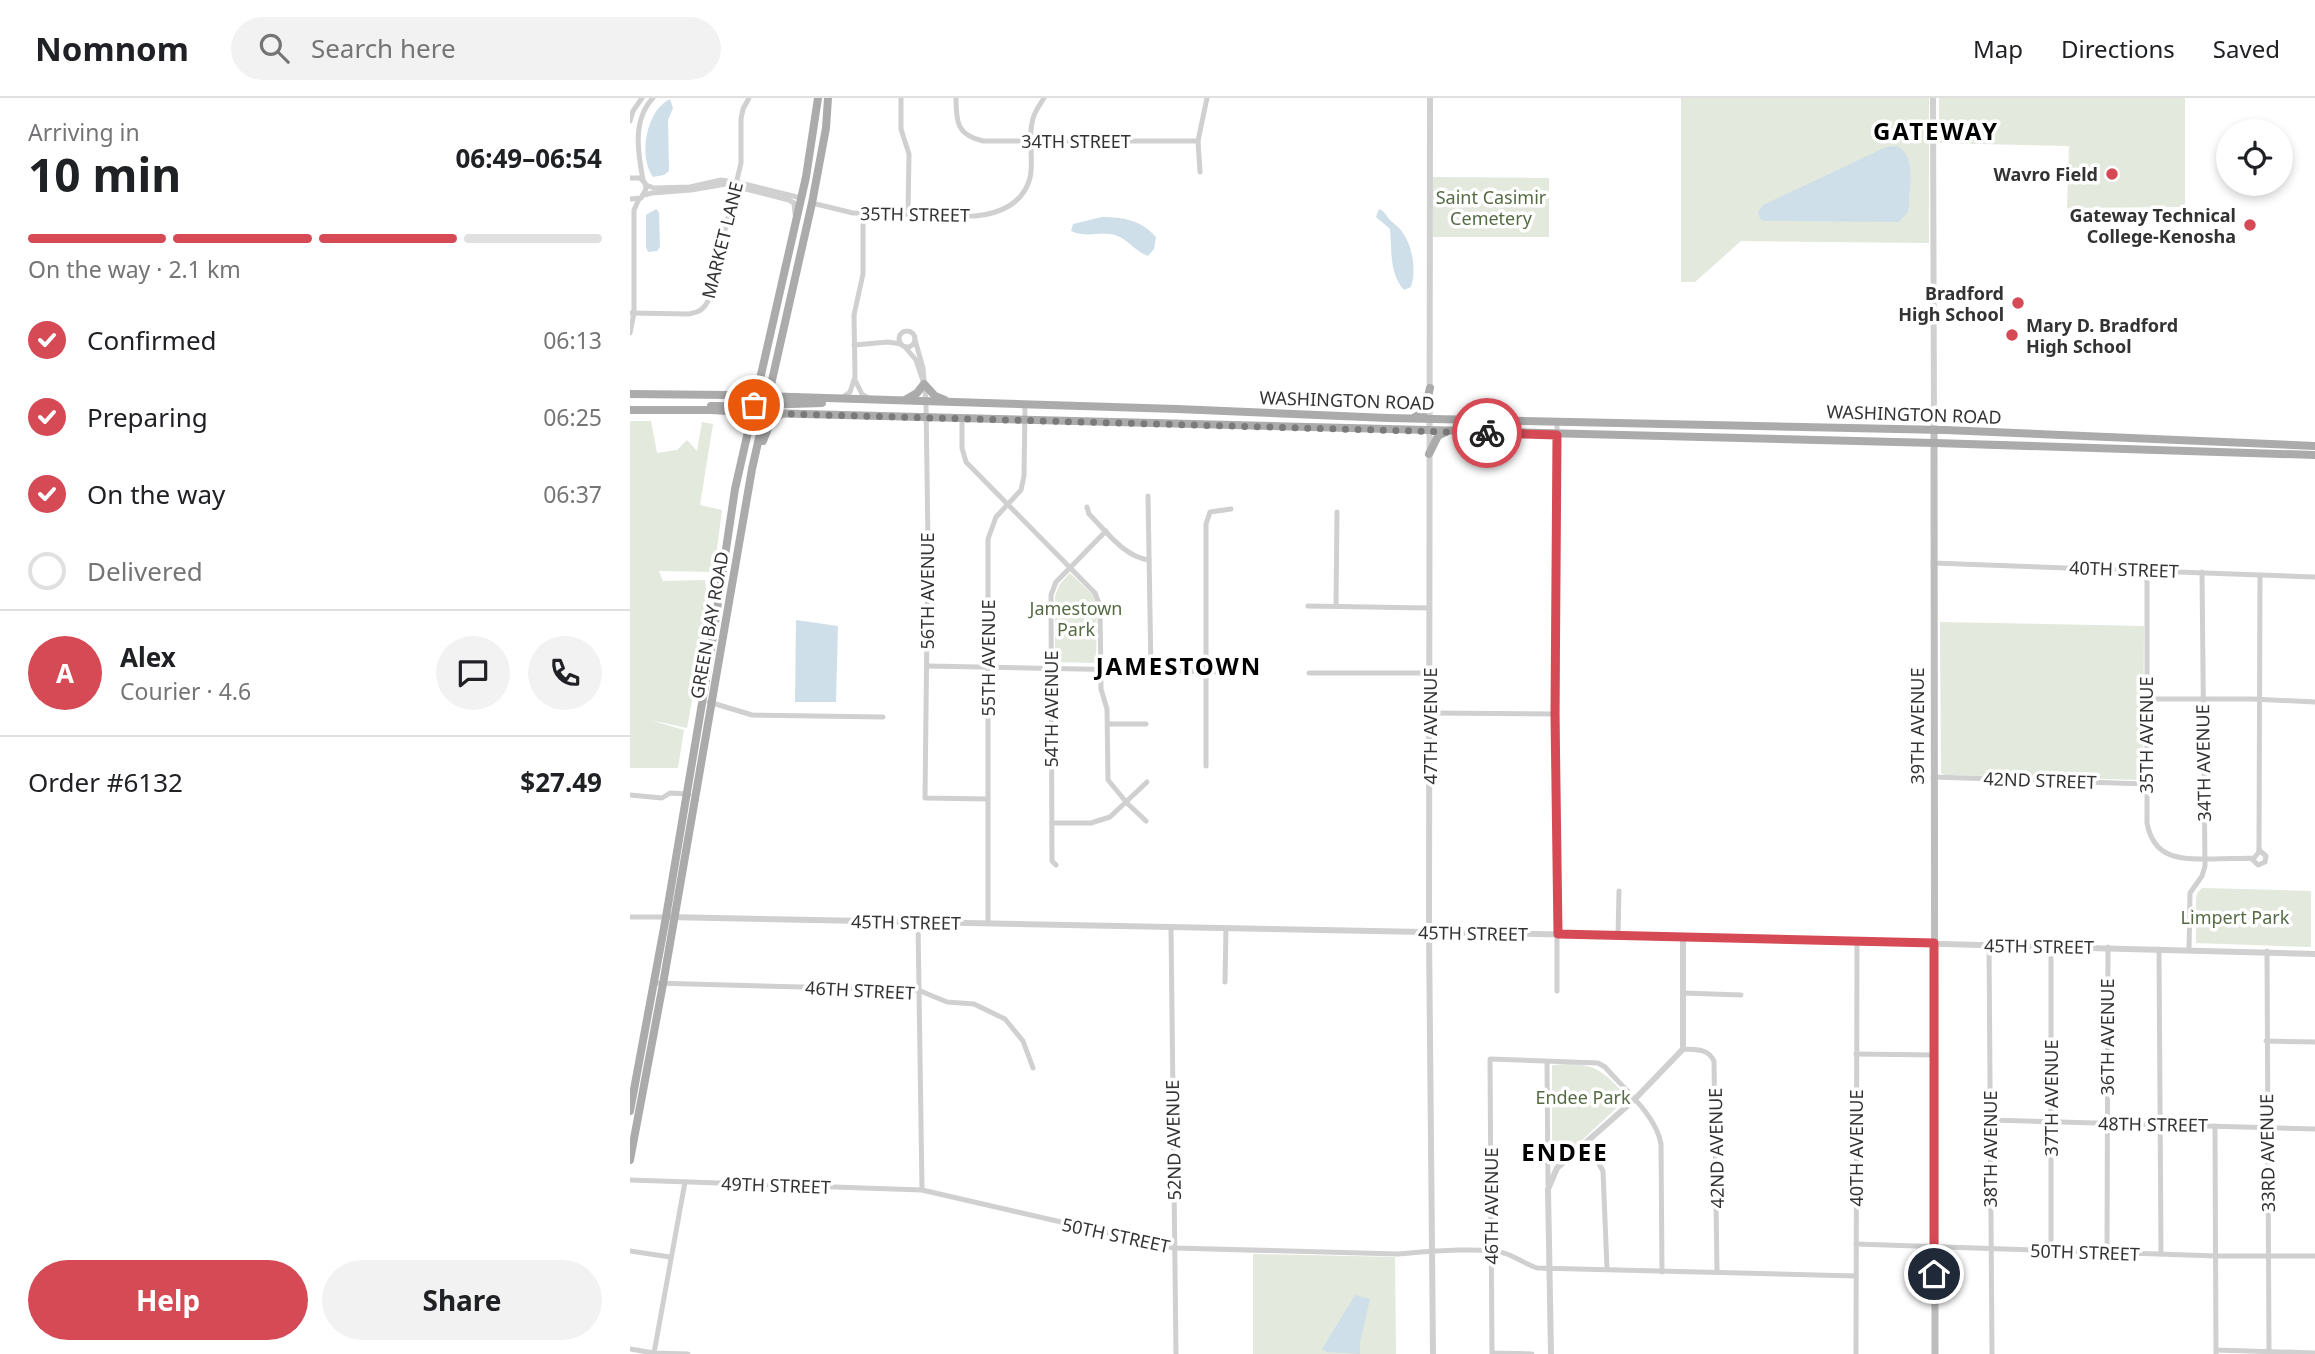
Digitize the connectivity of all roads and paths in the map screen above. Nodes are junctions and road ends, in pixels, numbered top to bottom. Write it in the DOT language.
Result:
graph roads {
  1 [pos="642,98"];
  2 [pos="653,98"];
  3 [pos="749,98"];
  4 [pos="818,98"];
  5 [pos="828,98"];
  6 [pos="901,98"];
  7 [pos="956,98"];
  8 [pos="1044,98"];
  9 [pos="1207,98"];
  10 [pos="1430,98"];
  11 [pos="1933,98"];
  12 [pos="630,121"];
  13 [pos="1031,141"];
  14 [pos="1198,141"];
  15 [pos="1200,172"];
  16 [pos="806,177"];
  17 [pos="630,178"];
  18 [pos="645,183"];
  19 [pos="735,184"];
  20 [pos="641,197"];
  21 [pos="630,199"];
  22 [pos="801,200"];
  23 [pos="812,203"];
  24 [pos="863,213"];
  25 [pos="908,213"];
  26 [pos="796,220"];
  27 [pos="805,233"];
  28 [pos="632,313"];
  29 [pos="771,328"];
  30 [pos="630,333"];
  31 [pos="900,335"];
  32 [pos="915,340"];
  33 [pos="888,342"];
  34 [pos="854,345"];
  35 [pos="903,345"];
  36 [pos="773,376"];
  37 [pos="855,377"];
  38 [pos="924,384"];
  39 [pos="1430,388"];
  40 [pos="633,393"];
  41 [pos="729,395"];
  42 [pos="822,399"];
  43 [pos="839,400"];
  44 [pos="872,401"];
  45 [pos="904,401"];
  46 [pos="926,402"];
  47 [pos="969,403"];
  48 [pos="752,405"];
  49 [pos="766,405"];
  50 [pos="1025,405"];
  51 [pos="1177,409"];
  52 [pos="630,410"];
  53 [pos="660,410"];
  54 [pos="788,414"];
  55 [pos="840,415"];
  56 [pos="926,416"];
  57 [pos="962,418"];
  58 [pos="1413,418"];
  59 [pos="1430,418"];
  60 [pos="1025,419"];
  61 [pos="1556,422"];
  62 [pos="1177,424"];
  63 [pos="1934,430"];
  64 [pos="1429,431"];
  65 [pos="1447,432"];
  66 [pos="2018,432"];
  67 [pos="746,433"];
  68 [pos="1557,435"];
  69 [pos="1935,443"];
  70 [pos="1982,444"];
  71 [pos="2315,446"];
  72 [pos="2288,449"];
  73 [pos="1429,454"];
  74 [pos="2315,454"];
  75 [pos="1148,496"];
  76 [pos="1009,506"];
  77 [pos="1087,507"];
  78 [pos="745,508"];
  79 [pos="1231,509"];
  80 [pos="1337,512"];
  81 [pos="1106,531"];
  82 [pos="1149,560"];
  83 [pos="1933,563"];
  84 [pos="1070,568"];
  85 [pos="2147,570"];
  86 [pos="2202,572"];
  87 [pos="2260,575"];
  88 [pos="2315,577"];
  89 [pos="1308,606"];
  90 [pos="1336,606"];
  91 [pos="1428,608"];
  92 [pos="927,666"];
  93 [pos="989,668"];
  94 [pos="1051,668"];
  95 [pos="1101,669"];
  96 [pos="1151,670"];
  97 [pos="1206,671"];
  98 [pos="1232,672"];
  99 [pos="1309,673"];
  100 [pos="1430,673"];
  101 [pos="2146,699"];
  102 [pos="2203,699"];
  103 [pos="2260,699"];
  104 [pos="707,701"];
  105 [pos="2315,702"];
  106 [pos="1430,713"];
  107 [pos="1555,714"];
  108 [pos="883,717"];
  109 [pos="1108,724"];
  110 [pos="1146,724"];
  111 [pos="1206,765"];
  112 [pos="1933,777"];
  113 [pos="1147,782"];
  114 [pos="2146,784"];
  115 [pos="691,794"];
  116 [pos="630,795"];
  117 [pos="988,799"];
  118 [pos="1127,803"];
  119 [pos="1146,821"];
  120 [pos="1052,823"];
  121 [pos="2259,850"];
  122 [pos="2207,859"];
  123 [pos="2252,859"];
  124 [pos="1056,865"];
  125 [pos="1619,891"];
  126 [pos="630,917"];
  127 [pos="671,917"];
  128 [pos="918,922"];
  129 [pos="988,923"];
  130 [pos="1171,927"];
  131 [pos="1226,928"];
  132 [pos="1429,932"];
  133 [pos="1558,934"];
  134 [pos="1618,935"];
  135 [pos="1683,937"];
  136 [pos="1857,941"];
  137 [pos="1934,943"];
  138 [pos="1989,944"];
  139 [pos="2051,946"];
  140 [pos="2108,947"];
  141 [pos="2159,949"];
  142 [pos="2189,950"];
  143 [pos="2266,951"];
  144 [pos="2315,954"];
  145 [pos="1225,982"];
  146 [pos="653,983"];
  147 [pos="663,984"];
  148 [pos="918,990"];
  149 [pos="1557,991"];
  150 [pos="1684,993"];
  151 [pos="1741,995"];
  152 [pos="2266,1041"];
  153 [pos="2315,1042"];
  154 [pos="1683,1049"];
  155 [pos="1856,1054"];
  156 [pos="1935,1055"];
  157 [pos="1547,1062"];
  158 [pos="1033,1068"];
  159 [pos="1634,1100"];
  160 [pos="630,1111"];
  161 [pos="1990,1120"];
  162 [pos="2051,1122"];
  163 [pos="2107,1123"];
  164 [pos="2160,1124"];
  165 [pos="2215,1126"];
  166 [pos="2267,1128"];
  167 [pos="2315,1129"];
  168 [pos="1584,1145"];
  169 [pos="630,1160"];
  170 [pos="630,1180"];
  171 [pos="685,1182"];
  172 [pos="1548,1189"];
  173 [pos="922,1190"];
  174 [pos="1856,1244"];
  175 [pos="1934,1247"];
  176 [pos="1174,1248"];
  177 [pos="1991,1249"];
  178 [pos="630,1251"];
  179 [pos="1431,1251"];
  180 [pos="2051,1251"];
  181 [pos="1491,1252"];
  182 [pos="2106,1252"];
  183 [pos="2161,1254"];
  184 [pos="2217,1256"];
  185 [pos="2268,1256"];
  186 [pos="2315,1256"];
  187 [pos="670,1257"];
  188 [pos="1550,1269"];
  189 [pos="1607,1269"];
  190 [pos="1662,1272"];
  191 [pos="1717,1272"];
  192 [pos="1856,1276"];
  193 [pos="630,1349"];
  194 [pos="2216,1352"];
  195 [pos="654,1353"];
  196 [pos="1492,1353"];
  197 [pos="2269,1353"];
  198 [pos="2315,1353"];
  199 [pos="688,1354"];
  200 [pos="1176,1354"];
  201 [pos="1433,1354"];
  202 [pos="1532,1354"];
  203 [pos="1551,1354"];
  204 [pos="1856,1354"];
  205 [pos="1935,1354"];
  206 [pos="1992,1354"];
  1 -- 12 [label="street"];
  2 -- 18 [label="street"];
  3 -- 19 [label="street, MARKET LANE"];
  4 -- 16 [label="main road, GREEN BAY ROAD"];
  5 -- 23 [label="main road, GREEN BAY ROAD"];
  6 -- 25 [label="street"];
  7 -- 13 [label="street, 34TH STREET"];
  8 -- 13 [label="street"];
  9 -- 14 [label="street"];
  10 -- 39 [label="street, 47TH AVENUE"];
  11 -- 63 [label="street, 39TH AVENUE"];
  13 -- 14 [label="street, 34TH STREET"];
  13 -- 25 [label="street, 35TH STREET"];
  14 -- 15 [label="street"];
  16 -- 22 [label="main road, GREEN BAY ROAD"];
  16 -- 23 [label="main road"];
  17 -- 18 [label="street"];
  18 -- 19 [label="street"];
  18 -- 20 [label="street"];
  19 -- 20 [label="street"];
  19 -- 22 [label="street"];
  19 -- 26 [label="street"];
  19 -- 28 [label="street, MARKET LANE"];
  20 -- 21 [label="street"];
  20 -- 28 [label="street"];
  22 -- 26 [label="main road, GREEN BAY ROAD"];
  22 -- 27 [label="main road"];
  23 -- 24 [label="street, 35TH STREET"];
  23 -- 27 [label="main road, GREEN BAY ROAD"];
  24 -- 25 [label="street, 35TH STREET"];
  24 -- 34 [label="street"];
  26 -- 29 [label="main road, GREEN BAY ROAD"];
  27 -- 36 [label="main road, GREEN BAY ROAD"];
  28 -- 30 [label="street"];
  29 -- 41 [label="main road"];
  29 -- 48 [label="main road, GREEN BAY ROAD"];
  31 -- 32 [label="street"];
  31 -- 33 [label="street"];
  31 -- 35 [label="street"];
  32 -- 35 [label="street"];
  32 -- 38 [label="street, 56TH AVENUE"];
  33 -- 34 [label="street"];
  33 -- 35 [label="street"];
  34 -- 37 [label="street"];
  35 -- 38 [label="street, 56TH AVENUE"];
  36 -- 42 [label="main road"];
  36 -- 49 [label="main road, GREEN BAY ROAD"];
  37 -- 43 [label="street"];
  37 -- 44 [label="street"];
  38 -- 45 [label="main road"];
  38 -- 46 [label="street, 56TH AVENUE"];
  38 -- 47 [label="main road"];
  39 -- 58 [label="main road"];
  39 -- 59 [label="street, 47TH AVENUE"];
  40 -- 41 [label="main road, WASHINGTON ROAD"];
  41 -- 48 [label="main road, WASHINGTON ROAD"];
  42 -- 43 [label="main road, WASHINGTON ROAD"];
  42 -- 49 [label="main road, WASHINGTON ROAD"];
  43 -- 44 [label="main road, WASHINGTON ROAD"];
  43 -- 49 [label="main road"];
  43 -- 55 [label="main road"];
  44 -- 45 [label="main road, WASHINGTON ROAD"];
  45 -- 46 [label="main road, WASHINGTON ROAD"];
  46 -- 47 [label="main road, WASHINGTON ROAD"];
  46 -- 56 [label="street, 56TH AVENUE"];
  47 -- 50 [label="main road, WASHINGTON ROAD"];
  48 -- 49 [label="main road, WASHINGTON ROAD"];
  48 -- 49 [label="main road, WASHINGTON ROAD"];
  48 -- 53 [label="main road"];
  48 -- 67 [label="main road, GREEN BAY ROAD"];
  49 -- 54 [label="main road, WASHINGTON ROAD"];
  49 -- 78 [label="main road, GREEN BAY ROAD"];
  50 -- 51 [label="main road, WASHINGTON ROAD"];
  50 -- 60 [label="street, 55TH AVENUE"];
  51 -- 58 [label="main road, WASHINGTON ROAD"];
  51 -- 62 [label="main road"];
  52 -- 53 [label="main road"];
  53 -- 67 [label="main road"];
  54 -- 55 [label="main road, WASHINGTON ROAD"];
  54 -- 78 [label="main road"];
  55 -- 56 [label="main road, WASHINGTON ROAD"];
  56 -- 57 [label="main road, WASHINGTON ROAD"];
  56 -- 92 [label="street, 56TH AVENUE"];
  57 -- 60 [label="main road, WASHINGTON ROAD"];
  57 -- 76 [label="street"];
  58 -- 59 [label="main road, WASHINGTON ROAD"];
  59 -- 61 [label="main road, WASHINGTON ROAD"];
  59 -- 64 [label="street, 47TH AVENUE"];
  60 -- 62 [label="main road, WASHINGTON ROAD"];
  60 -- 76 [label="street, 55TH AVENUE"];
  61 -- 63 [label="main road, WASHINGTON ROAD"];
  61 -- 68 [label="street"];
  62 -- 64 [label="main road, WASHINGTON ROAD"];
  63 -- 66 [label="main road, WASHINGTON ROAD"];
  63 -- 69 [label="main road, 39TH AVENUE"];
  64 -- 65 [label="main road, WASHINGTON ROAD"];
  64 -- 73 [label="street, 47TH AVENUE"];
  65 -- 68 [label="main road, WASHINGTON ROAD"];
  65 -- 73 [label="main road"];
  66 -- 70 [label="main road"];
  66 -- 72 [label="main road, WASHINGTON ROAD"];
  67 -- 104 [label="main road, GREEN BAY ROAD"];
  68 -- 69 [label="main road, WASHINGTON ROAD"];
  68 -- 107 [label="street"];
  69 -- 70 [label="main road, WASHINGTON ROAD"];
  69 -- 83 [label="main road, 39TH AVENUE"];
  70 -- 72 [label="main road, WASHINGTON ROAD"];
  71 -- 72 [label="main road, WASHINGTON ROAD"];
  72 -- 74 [label="main road, WASHINGTON ROAD"];
  73 -- 91 [label="street, 47TH AVENUE"];
  75 -- 82 [label="street"];
  76 -- 84 [label="street"];
  76 -- 93 [label="street, 55TH AVENUE"];
  77 -- 81 [label="street"];
  78 -- 104 [label="main road, GREEN BAY ROAD"];
  79 -- 97 [label="street"];
  80 -- 90 [label="street"];
  81 -- 82 [label="street"];
  81 -- 84 [label="street, 54TH AVENUE"];
  82 -- 96 [label="street"];
  83 -- 85 [label="street, 40TH STREET"];
  83 -- 112 [label="main road, 39TH AVENUE"];
  84 -- 94 [label="street, 54TH AVENUE"];
  84 -- 95 [label="street"];
  85 -- 86 [label="street, 40TH STREET"];
  85 -- 101 [label="street, 35TH AVENUE"];
  86 -- 87 [label="street, 40TH STREET"];
  86 -- 102 [label="street, 34TH AVENUE"];
  87 -- 88 [label="street, 40TH STREET"];
  87 -- 103 [label="street"];
  89 -- 90 [label="street"];
  90 -- 91 [label="street"];
  91 -- 100 [label="street, 47TH AVENUE"];
  92 -- 93 [label="street"];
  92 -- 117 [label="street, 56TH AVENUE"];
  93 -- 94 [label="street"];
  93 -- 117 [label="street, 55TH AVENUE"];
  94 -- 95 [label="street"];
  94 -- 120 [label="street, 54TH AVENUE"];
  95 -- 96 [label="street"];
  95 -- 109 [label="street"];
  96 -- 97 [label="street"];
  97 -- 98 [label="street"];
  97 -- 111 [label="street"];
  99 -- 100 [label="street"];
  100 -- 106 [label="street, 47TH AVENUE"];
  101 -- 102 [label="street"];
  101 -- 114 [label="street, 35TH AVENUE"];
  102 -- 103 [label="street"];
  102 -- 122 [label="street, 34TH AVENUE"];
  103 -- 105 [label="street"];
  103 -- 121 [label="street"];
  104 -- 108 [label="street"];
  104 -- 115 [label="main road, GREEN BAY ROAD"];
  106 -- 107 [label="street"];
  106 -- 132 [label="street, 47TH AVENUE"];
  107 -- 133 [label="street"];
  109 -- 110 [label="street"];
  109 -- 118 [label="street"];
  112 -- 114 [label="street, 42ND STREET"];
  112 -- 137 [label="main road, 39TH AVENUE"];
  113 -- 118 [label="street"];
  114 -- 122 [label="street, 35TH AVENUE"];
  115 -- 116 [label="street"];
  115 -- 127 [label="main road, GREEN BAY ROAD"];
  117 -- 129 [label="street, 55TH AVENUE"];
  118 -- 119 [label="street"];
  118 -- 120 [label="street"];
  120 -- 124 [label="street, 54TH AVENUE"];
  121 -- 123 [label="street"];
  121 -- 123 [label="street"];
  122 -- 123 [label="street, 35TH AVENUE"];
  122 -- 142 [label="street, 34TH AVENUE"];
  125 -- 134 [label="street"];
  126 -- 127 [label="street, 45TH STREET"];
  127 -- 128 [label="street, 45TH STREET"];
  127 -- 146 [label="main road, GREEN BAY ROAD"];
  127 -- 147 [label="main road, GREEN BAY ROAD"];
  128 -- 129 [label="street, 45TH STREET"];
  128 -- 148 [label="street"];
  129 -- 130 [label="street, 45TH STREET"];
  130 -- 131 [label="street, 45TH STREET"];
  130 -- 176 [label="street, 52ND AVENUE"];
  131 -- 132 [label="street, 45TH STREET"];
  131 -- 145 [label="street"];
  132 -- 133 [label="street, 45TH STREET"];
  132 -- 179 [label="street, 47TH AVENUE"];
  133 -- 134 [label="street, 45TH STREET"];
  133 -- 149 [label="street"];
  134 -- 135 [label="street, 45TH STREET"];
  135 -- 136 [label="street, 45TH STREET"];
  135 -- 150 [label="street"];
  136 -- 137 [label="street, 45TH STREET"];
  136 -- 155 [label="street, 40TH AVENUE"];
  137 -- 138 [label="street, 45TH STREET"];
  137 -- 156 [label="main road, 39TH AVENUE"];
  138 -- 139 [label="street, 45TH STREET"];
  138 -- 161 [label="street, 38TH AVENUE"];
  139 -- 140 [label="street, 45TH STREET"];
  139 -- 162 [label="street, 37TH AVENUE"];
  140 -- 141 [label="street, 45TH STREET"];
  140 -- 163 [label="street, 36TH AVENUE"];
  141 -- 142 [label="street, 45TH STREET"];
  141 -- 164 [label="street"];
  142 -- 143 [label="street, 45TH STREET"];
  143 -- 144 [label="street, 45TH STREET"];
  143 -- 152 [label="street, 33RD AVENUE"];
  146 -- 147 [label="street, 46TH STREET"];
  146 -- 160 [label="main road, GREEN BAY ROAD"];
  147 -- 148 [label="street, 46TH STREET"];
  147 -- 169 [label="main road, GREEN BAY ROAD"];
  148 -- 158 [label="street, 46TH STREET"];
  148 -- 173 [label="street"];
  150 -- 151 [label="street"];
  150 -- 154 [label="street"];
  152 -- 153 [label="street"];
  152 -- 166 [label="street, 33RD AVENUE"];
  154 -- 159 [label="street"];
  154 -- 191 [label="street, 42ND AVENUE"];
  155 -- 156 [label="street"];
  155 -- 174 [label="street, 40TH AVENUE"];
  156 -- 175 [label="main road, 39TH AVENUE"];
  157 -- 159 [label="street"];
  157 -- 172 [label="street"];
  157 -- 181 [label="street, 46TH AVENUE"];
  159 -- 168 [label="street"];
  159 -- 190 [label="street"];
  161 -- 162 [label="street, 48TH STREET"];
  161 -- 177 [label="street, 38TH AVENUE"];
  162 -- 163 [label="street, 48TH STREET"];
  162 -- 180 [label="street, 37TH AVENUE"];
  163 -- 164 [label="street, 48TH STREET"];
  163 -- 182 [label="street, 36TH AVENUE"];
  164 -- 165 [label="street, 48TH STREET"];
  164 -- 183 [label="street"];
  165 -- 166 [label="street, 48TH STREET"];
  165 -- 184 [label="street"];
  166 -- 167 [label="street, 48TH STREET"];
  166 -- 185 [label="street, 33RD AVENUE"];
  168 -- 172 [label="street"];
  168 -- 189 [label="street"];
  170 -- 171 [label="street, 49TH STREET"];
  171 -- 173 [label="street, 49TH STREET"];
  171 -- 187 [label="street"];
  172 -- 188 [label="street"];
  173 -- 176 [label="street, 50TH STREET"];
  174 -- 175 [label="street, 50TH STREET"];
  174 -- 192 [label="street, 40TH AVENUE"];
  175 -- 177 [label="street, 50TH STREET"];
  175 -- 205 [label="main road, 39TH AVENUE"];
  176 -- 179 [label="street, 50TH STREET"];
  176 -- 200 [label="street, 52ND AVENUE"];
  177 -- 180 [label="street, 50TH STREET"];
  177 -- 206 [label="street, 38TH AVENUE"];
  178 -- 187 [label="street"];
  179 -- 181 [label="street"];
  179 -- 201 [label="street, 47TH AVENUE"];
  180 -- 182 [label="street, 50TH STREET"];
  181 -- 188 [label="street"];
  181 -- 196 [label="street, 46TH AVENUE"];
  182 -- 183 [label="street, 50TH STREET"];
  183 -- 184 [label="street, 50TH STREET"];
  184 -- 185 [label="street, 50TH STREET"];
  184 -- 194 [label="street"];
  185 -- 186 [label="street, 50TH STREET"];
  185 -- 197 [label="street, 33RD AVENUE"];
  187 -- 195 [label="street"];
  188 -- 189 [label="street"];
  188 -- 203 [label="street"];
  189 -- 190 [label="street"];
  190 -- 191 [label="street"];
  191 -- 192 [label="street"];
  192 -- 204 [label="street, 40TH AVENUE"];
  193 -- 195 [label="street"];
  194 -- 197 [label="street"];
  195 -- 199 [label="street"];
  196 -- 202 [label="street"];
  197 -- 198 [label="street"];
}
